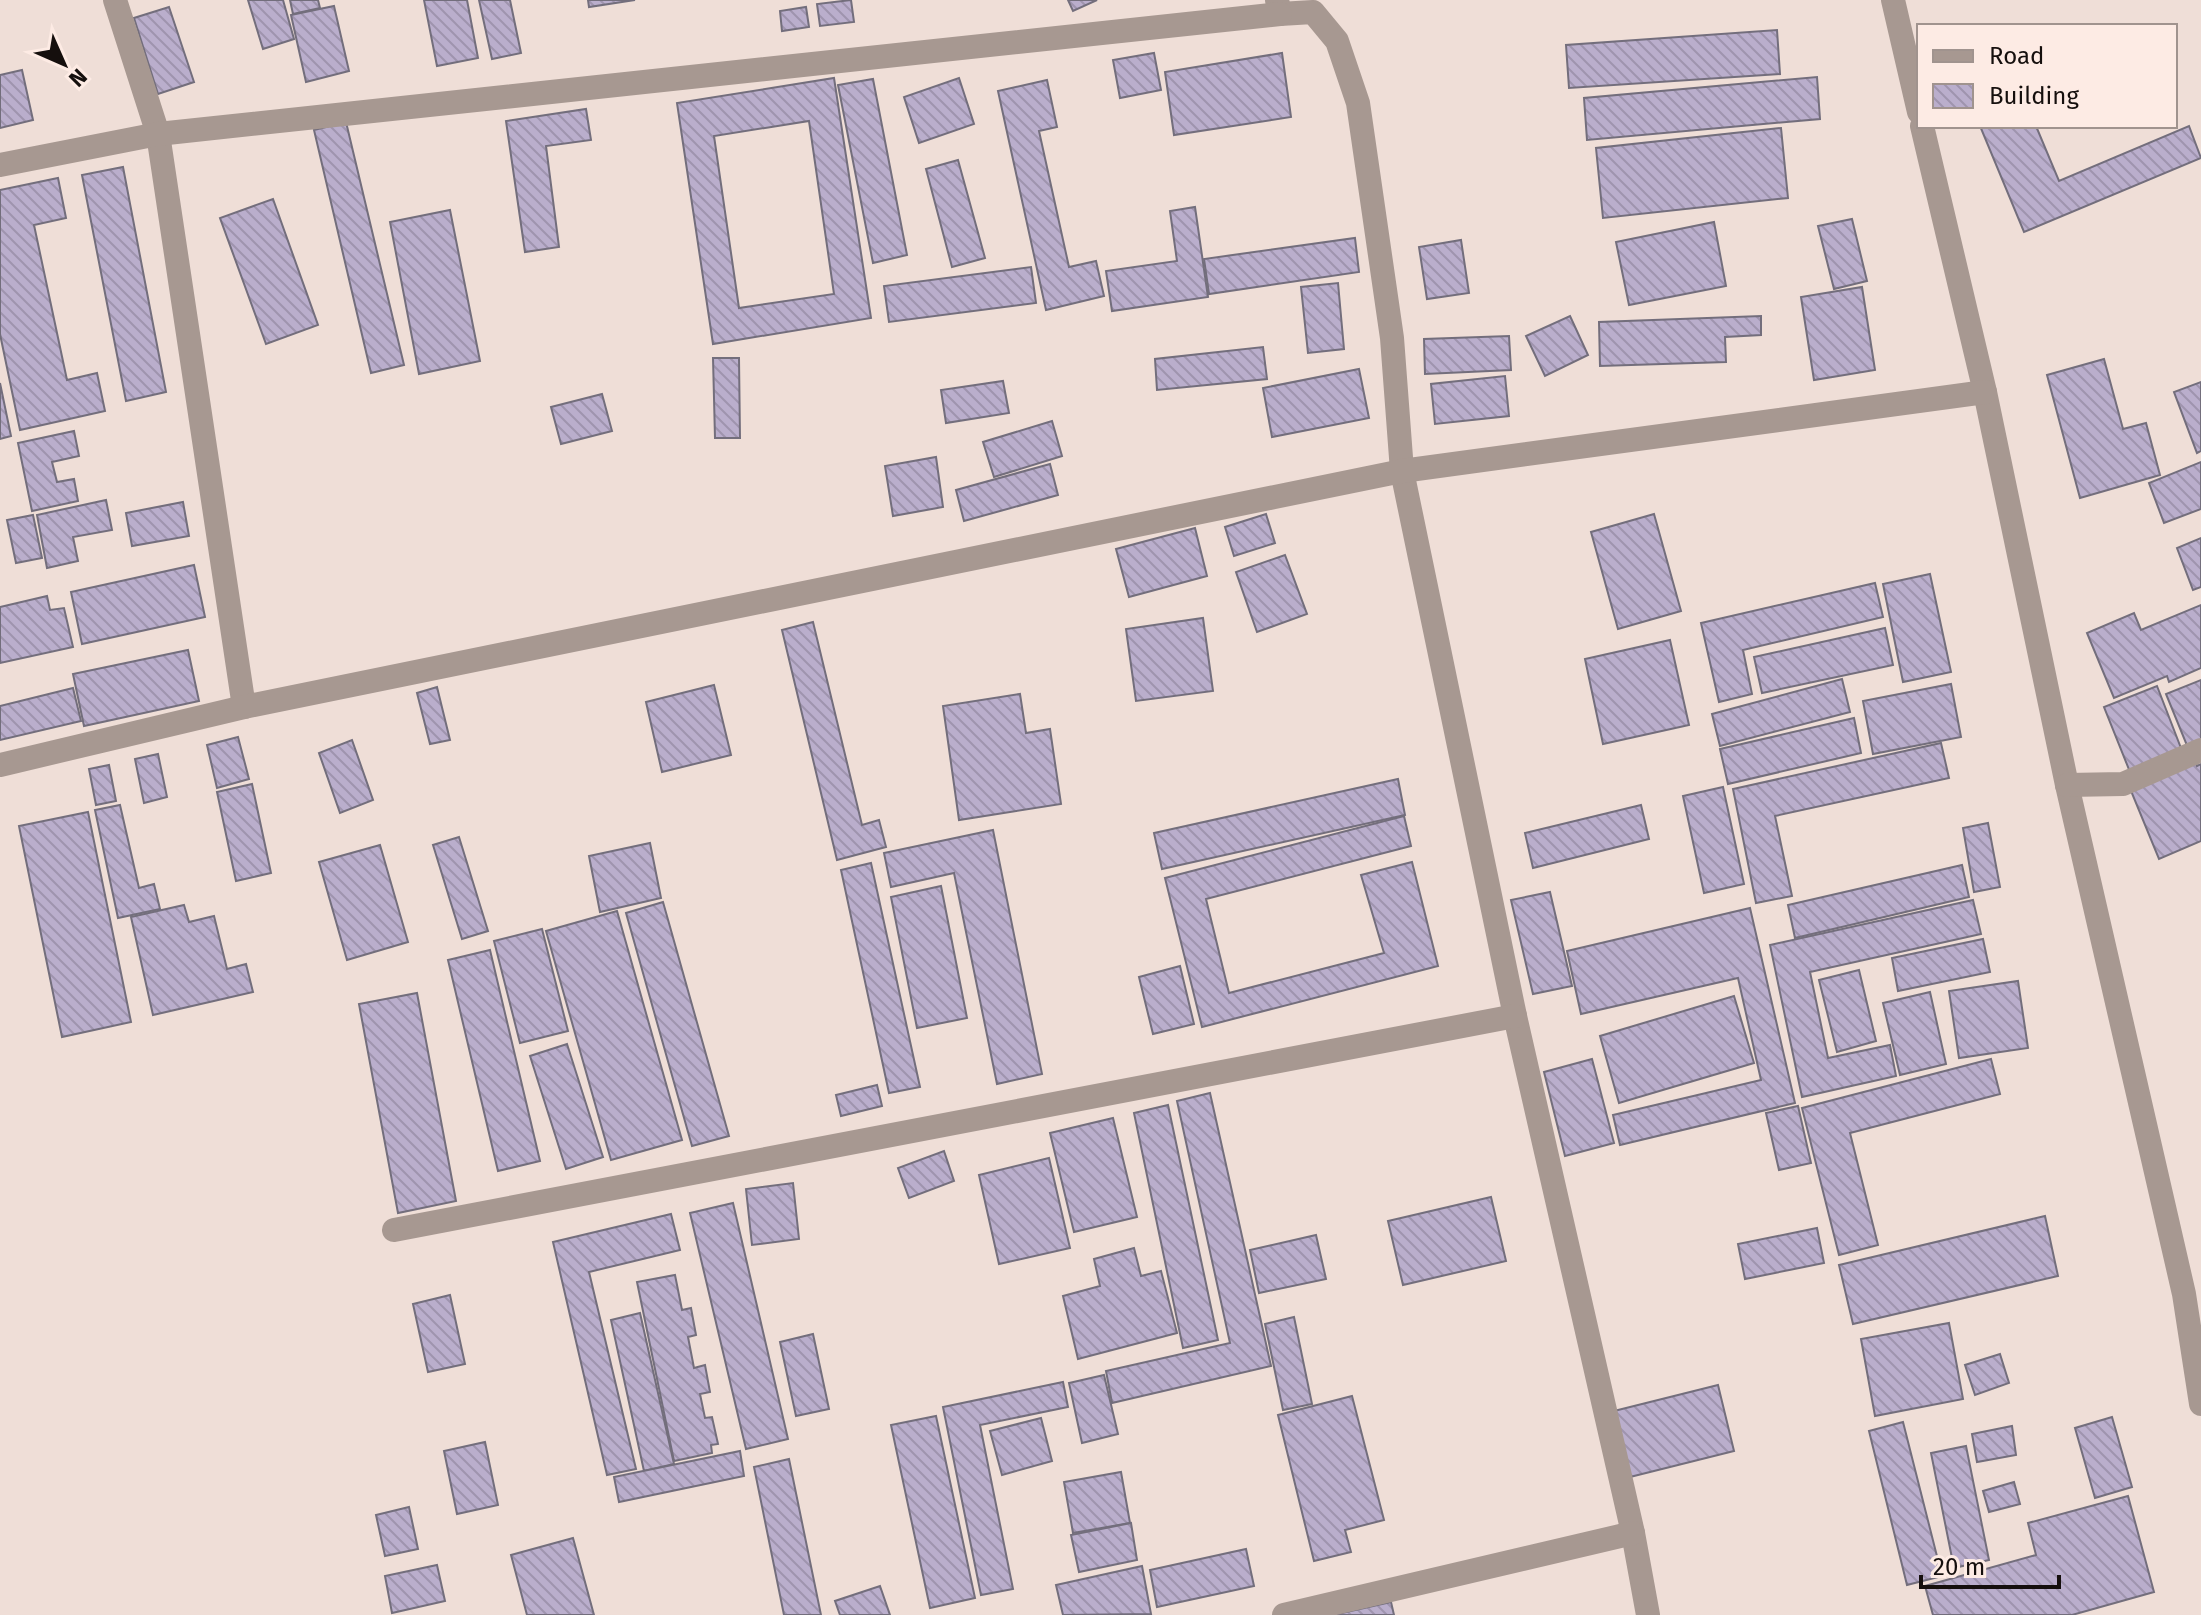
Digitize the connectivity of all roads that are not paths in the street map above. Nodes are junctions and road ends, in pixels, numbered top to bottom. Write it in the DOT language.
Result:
graph roads {
  1 [pos="115,0"];
  2 [pos="1893,0"];
  3 [pos="1279,7"];
  4 [pos="1917,103"];
  5 [pos="1922,128"];
  6 [pos="158,134"];
  7 [pos="0,165"];
  8 [pos="1985,392"];
  9 [pos="1402,471"];
  10 [pos="244,707"];
  11 [pos="2201,750"];
  12 [pos="0,765"];
  13 [pos="2067,785"];
  14 [pos="1515,1016"];
  15 [pos="394,1230"];
  16 [pos="2192,1292"];
  17 [pos="2201,1404"];
  18 [pos="1633,1533"];
  19 [pos="1284,1615"];
  20 [pos="1648,1615"];
  1 -- 6 [label="street"];
  2 -- 4 [label="street"];
  3 -- 6 [label="street"];
  3 -- 9 [label="street"];
  5 -- 8 [label="street"];
  6 -- 7 [label="street"];
  6 -- 10 [label="street"];
  8 -- 9 [label="street"];
  8 -- 13 [label="street"];
  9 -- 10 [label="street"];
  9 -- 14 [label="street"];
  10 -- 12 [label="street"];
  11 -- 13 [label="street"];
  13 -- 16 [label="street"];
  14 -- 15 [label="street"];
  14 -- 18 [label="street"];
  16 -- 17 [label="street"];
  18 -- 19 [label="street"];
  18 -- 20 [label="street"];
}
